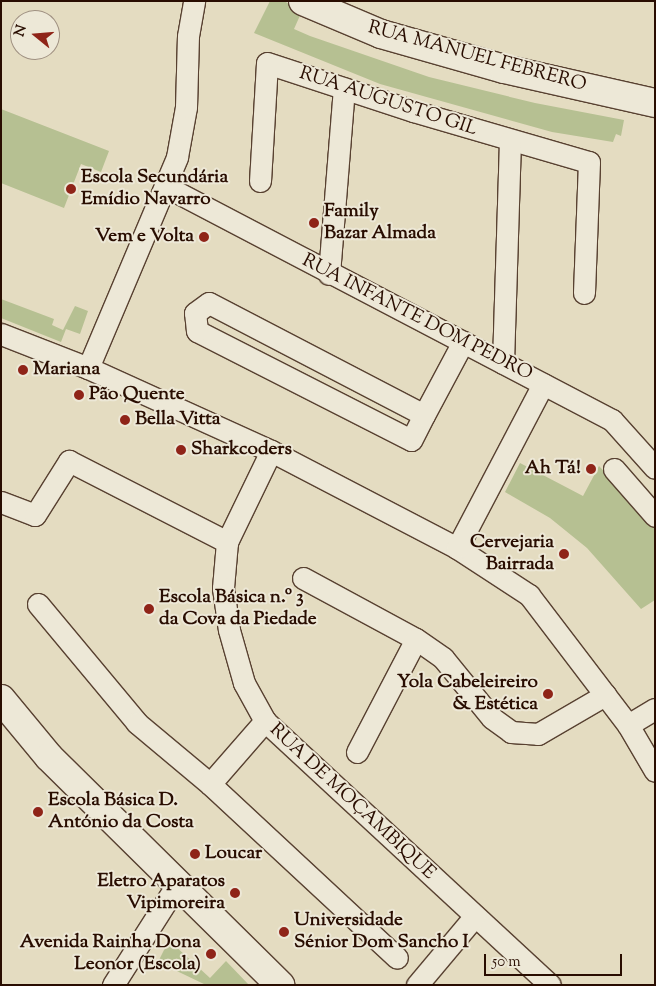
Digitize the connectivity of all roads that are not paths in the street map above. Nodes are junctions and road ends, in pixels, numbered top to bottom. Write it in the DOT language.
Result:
graph roads {
  1 [pos="194,1"];
  2 [pos="303,1"];
  3 [pos="344,89"];
  4 [pos="655,103"];
  5 [pos="510,141"];
  6 [pos="260,181"];
  7 [pos="165,186"];
  8 [pos="329,274"];
  9 [pos="584,293"];
  10 [pos="1,334"];
  11 [pos="463,342"];
  12 [pos="503,363"];
  13 [pos="88,368"];
  14 [pos="543,384"];
  15 [pos="424,415"];
  16 [pos="271,451"];
  17 [pos="655,468"];
  18 [pos="614,469"];
  19 [pos="1,502"];
  20 [pos="655,516"];
  21 [pos="227,542"];
  22 [pos="457,548"];
  23 [pos="304,578"];
  24 [pos="38,604"];
  25 [pos="416,639"];
  26 [pos="605,694"];
  27 [pos="1,699"];
  28 [pos="655,709"];
  29 [pos="265,721"];
  30 [pos="628,725"];
  31 [pos="357,752"];
  32 [pos="655,771"];
  33 [pos="210,784"];
  34 [pos="178,883"];
  35 [pos="475,916"];
  36 [pos="398,958"];
  37 [pos="113,985"];
  38 [pos="280,985"];
  39 [pos="417,985"];
  40 [pos="550,985"];
  1 -- 7 [label="street"];
  2 -- 4 [label="main road, RUA MANUEL FEBRERO"];
  3 -- 5 [label="street, RUA AUGUSTO GIL"];
  3 -- 6 [label="street, RUA AUGUSTO GIL"];
  3 -- 8 [label="street"];
  5 -- 9 [label="street, RUA AUGUSTO GIL"];
  5 -- 12 [label="street"];
  7 -- 8 [label="street, RUA INFANTE DOM PEDRO"];
  7 -- 13 [label="street"];
  8 -- 11 [label="street, RUA INFANTE DOM PEDRO"];
  10 -- 13 [label="street"];
  11 -- 12 [label="street, RUA INFANTE DOM PEDRO"];
  11 -- 15 [label="street"];
  12 -- 14 [label="street, RUA INFANTE DOM PEDRO"];
  13 -- 16 [label="street"];
  14 -- 17 [label="street, RUA INFANTE DOM PEDRO"];
  14 -- 22 [label="street"];
  15 -- 15 [label="street"];
  16 -- 21 [label="street, RUA DE MOÇAMBIQUE"];
  16 -- 22 [label="street"];
  18 -- 20 [label="street"];
  19 -- 21 [label="street"];
  21 -- 29 [label="street, RUA DE MOÇAMBIQUE"];
  22 -- 26 [label="street"];
  23 -- 25 [label="street"];
  24 -- 33 [label="street"];
  25 -- 26 [label="street"];
  25 -- 31 [label="street"];
  26 -- 30 [label="street"];
  27 -- 34 [label="main road"];
  28 -- 30 [label="street"];
  29 -- 33 [label="street"];
  29 -- 35 [label="street, RUA DE MOÇAMBIQUE"];
  30 -- 32 [label="street"];
  33 -- 36 [label="street"];
  34 -- 37 [label="street"];
  34 -- 38 [label="main road"];
  35 -- 39 [label="street"];
  35 -- 40 [label="street, RUA DE MOÇAMBIQUE"];
}
